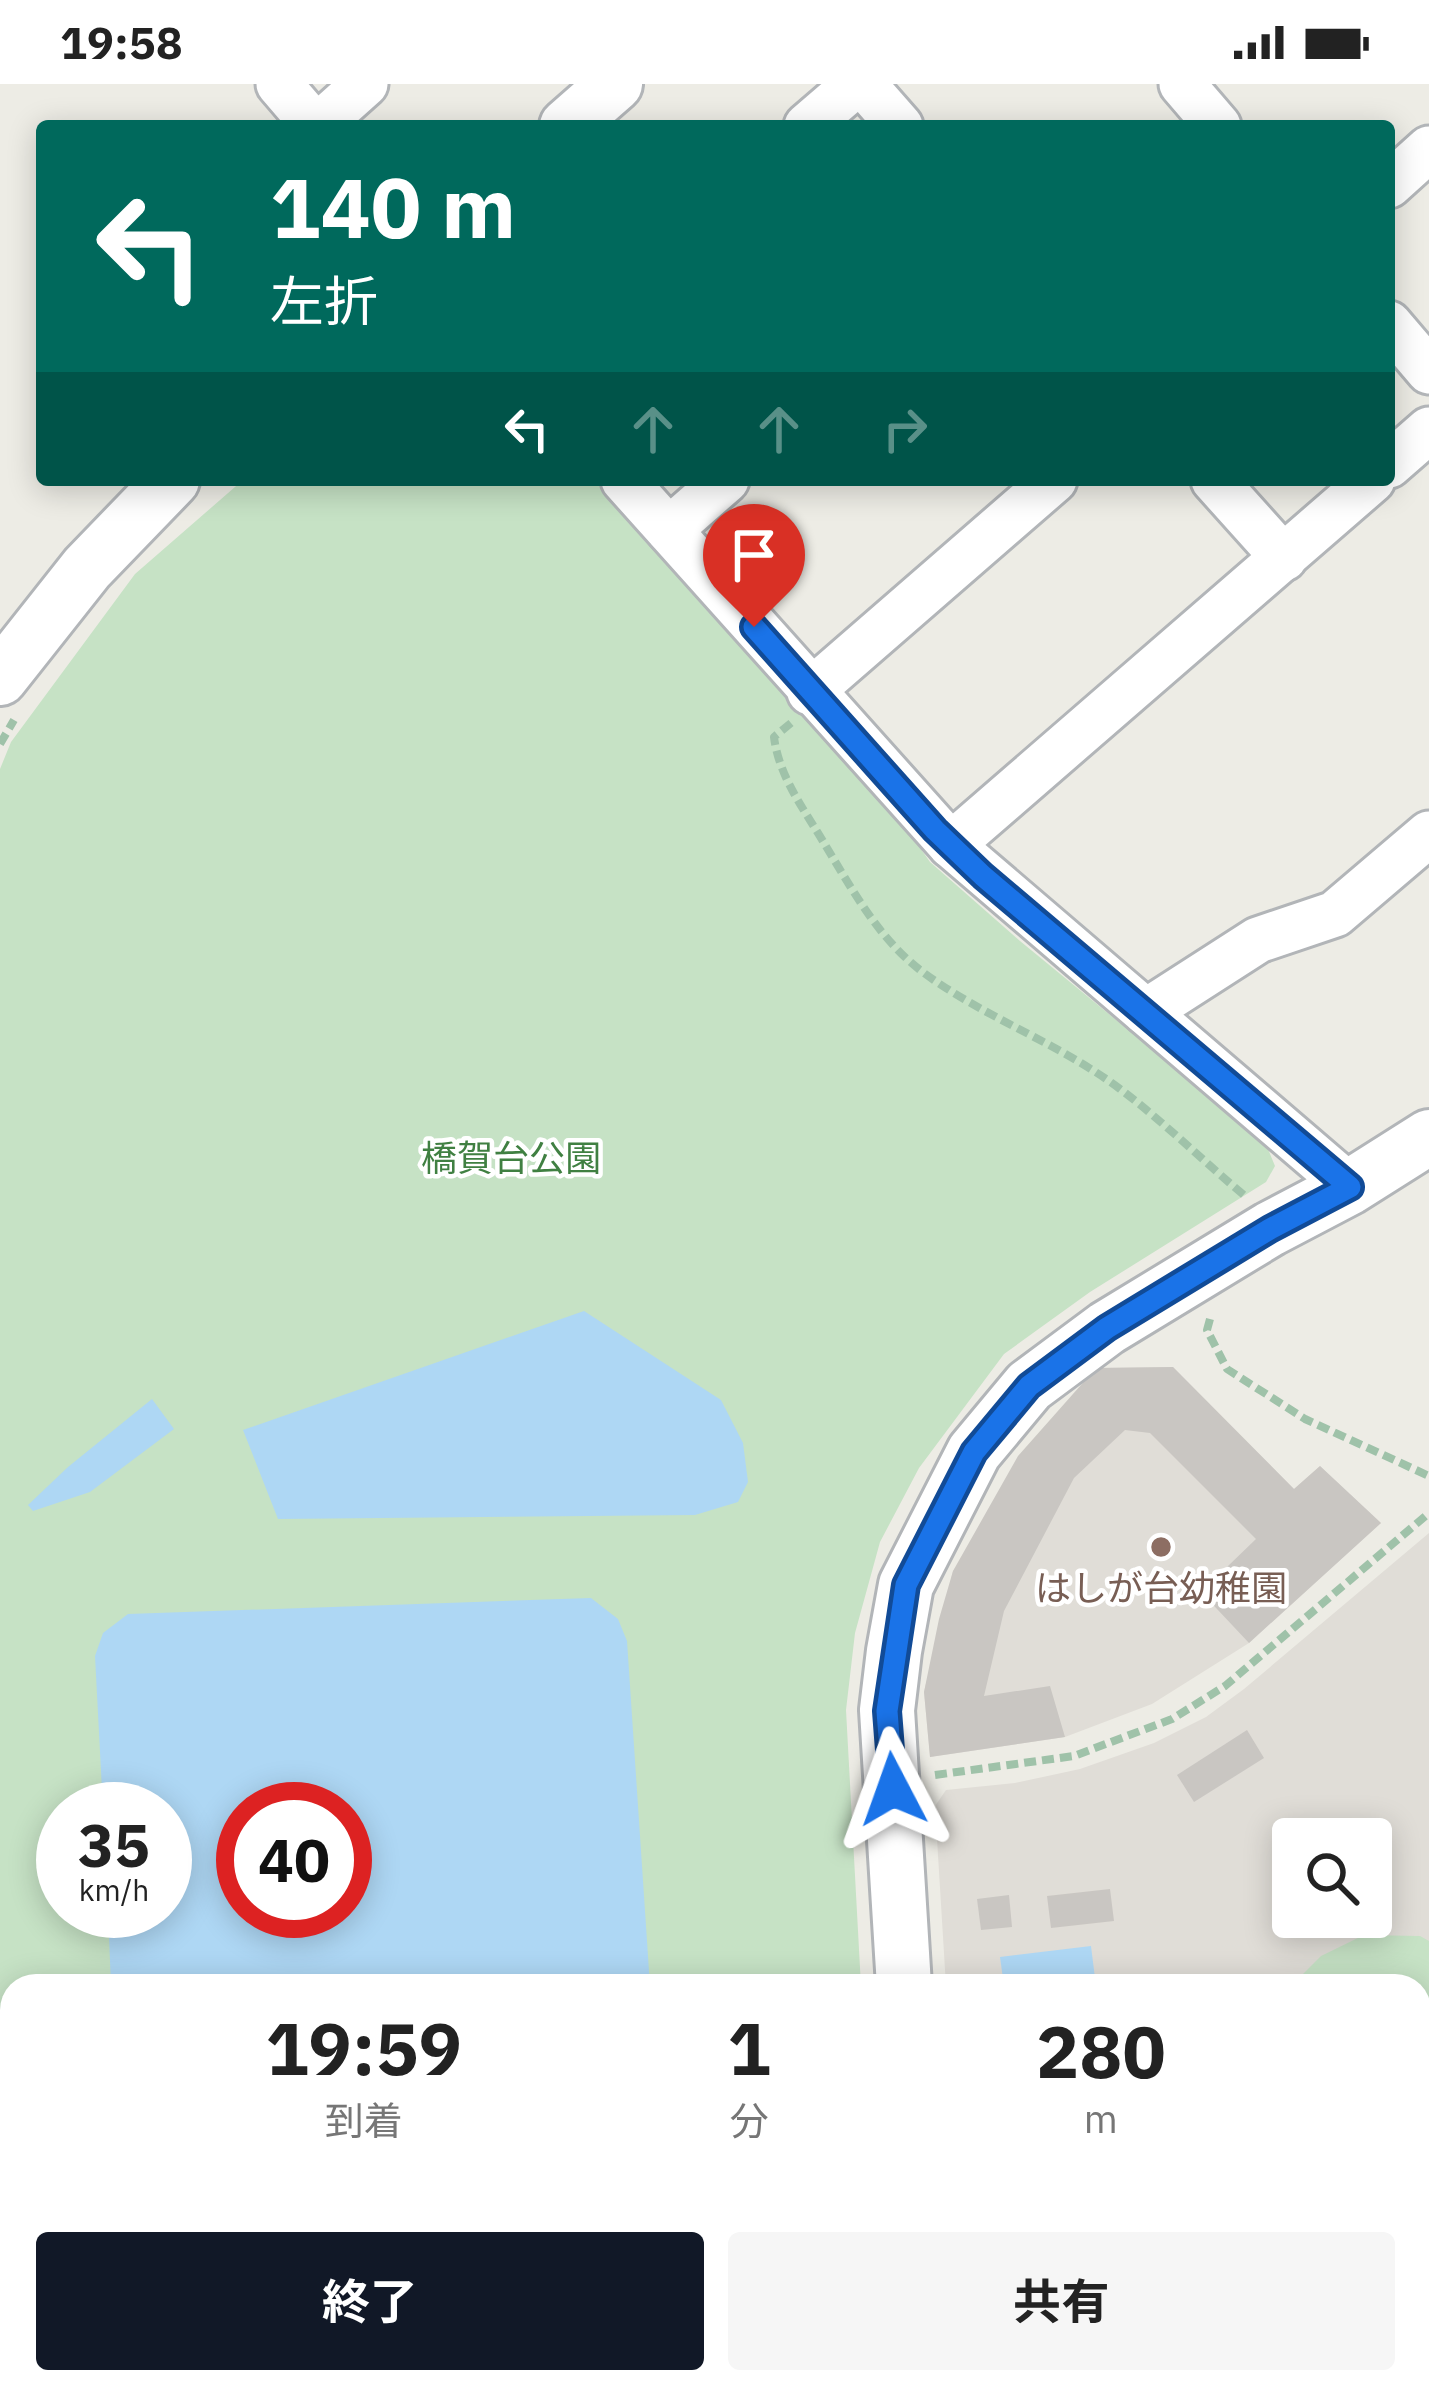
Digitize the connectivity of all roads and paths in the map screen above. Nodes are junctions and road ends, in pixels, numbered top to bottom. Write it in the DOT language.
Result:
graph roads {
  1 [pos="279,84"];
  2 [pos="365,84"];
  3 [pos="615,84"];
  4 [pos="859,84"];
  5 [pos="1182,84"];
  6 [pos="311,120"];
  7 [pos="323,120"];
  8 [pos="574,120"];
  9 [pos="814,120"];
  10 [pos="894,120"];
  11 [pos="1213,120"];
  12 [pos="1429,149"];
  13 [pos="1395,180"];
  14 [pos="1395,331"];
  15 [pos="1429,371"];
  16 [pos="1429,430"];
  17 [pos="1395,460"];
  18 [pos="166,486"];
  19 [pos="629,486"];
  20 [pos="719,486"];
  21 [pos="1047,486"];
  22 [pos="1219,486"];
  23 [pos="1365,486"];
  24 [pos="669,530"];
  25 [pos="1283,558"];
  26 [pos="0,676"];
  27 [pos="810,692"];
  28 [pos="778,765"];
  29 [pos="1429,834"];
  30 [pos="951,845"];
  31 [pos="1146,1012"];
  32 [pos="1429,1137"];
  33 [pos="1350,1187"];
  34 [pos="1256,1205"];
  35 [pos="1211,1312"];
  36 [pos="1429,1476"];
  37 [pos="1429,1514"];
  38 [pos="926,1777"];
  39 [pos="903,1974"];
  1 -- 6 [label="street"];
  2 -- 7 [label="street"];
  3 -- 8 [label="street"];
  4 -- 9 [label="street"];
  4 -- 10 [label="street"];
  5 -- 11 [label="street"];
  12 -- 13 [label="street"];
  14 -- 15 [label="street"];
  16 -- 17 [label="street"];
  18 -- 26 [label="street"];
  19 -- 24 [label="street"];
  20 -- 24 [label="street"];
  21 -- 27 [label="street"];
  22 -- 25 [label="street"];
  23 -- 25 [label="street"];
  24 -- 27 [label="street"];
  25 -- 30 [label="street"];
  27 -- 30 [label="street"];
  28 -- 34 [label="path"];
  29 -- 31 [label="street"];
  30 -- 31 [label="street"];
  31 -- 33 [label="street"];
  32 -- 33 [label="street"];
  33 -- 39 [label="street"];
  35 -- 36 [label="path"];
  37 -- 38 [label="path"];
}
